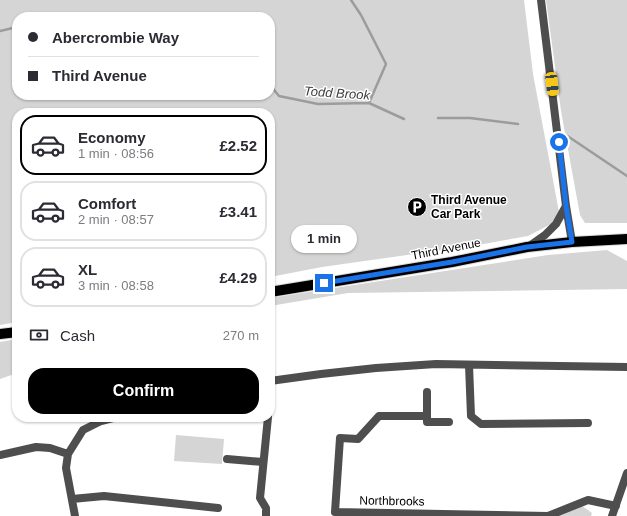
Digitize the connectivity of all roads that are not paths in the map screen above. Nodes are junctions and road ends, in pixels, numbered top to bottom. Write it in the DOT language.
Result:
graph roads {
  1 [pos="541,0"];
  2 [pos="566,206"];
  3 [pos="627,239"];
  4 [pos="572,242"];
  5 [pos="527,247"];
  6 [pos="275,291"];
  7 [pos="12,333"];
  8 [pos="0,334"];
  9 [pos="469,365"];
  10 [pos="627,367"];
  11 [pos="275,380"];
  12 [pos="426,392"];
  13 [pos="427,416"];
  14 [pos="100,422"];
  15 [pos="267,422"];
  16 [pos="449,422"];
  17 [pos="588,423"];
  18 [pos="68,454"];
  19 [pos="0,455"];
  20 [pos="228,458"];
  21 [pos="263,462"];
  22 [pos="627,474"];
  23 [pos="72,499"];
  24 [pos="616,506"];
  25 [pos="218,508"];
  26 [pos="75,516"];
  27 [pos="266,516"];
  28 [pos="612,516"];
  1 -- 2 [label="street"];
  2 -- 4 [label="street"];
  2 -- 5 [label="street"];
  3 -- 4 [label="main road, Third Avenue"];
  4 -- 5 [label="main road, Third Avenue"];
  5 -- 6 [label="main road, Third Avenue"];
  7 -- 8 [label="main road"];
  9 -- 10 [label="street"];
  9 -- 11 [label="street"];
  9 -- 17 [label="street"];
  12 -- 13 [label="street"];
  13 -- 16 [label="street, Northbrooks"];
  13 -- 24 [label="street, Northbrooks"];
  14 -- 18 [label="street"];
  15 -- 21 [label="street"];
  18 -- 19 [label="street"];
  18 -- 23 [label="street"];
  20 -- 21 [label="street"];
  21 -- 27 [label="street"];
  22 -- 24 [label="street"];
  23 -- 25 [label="street"];
  23 -- 26 [label="street"];
  24 -- 28 [label="street"];
}
